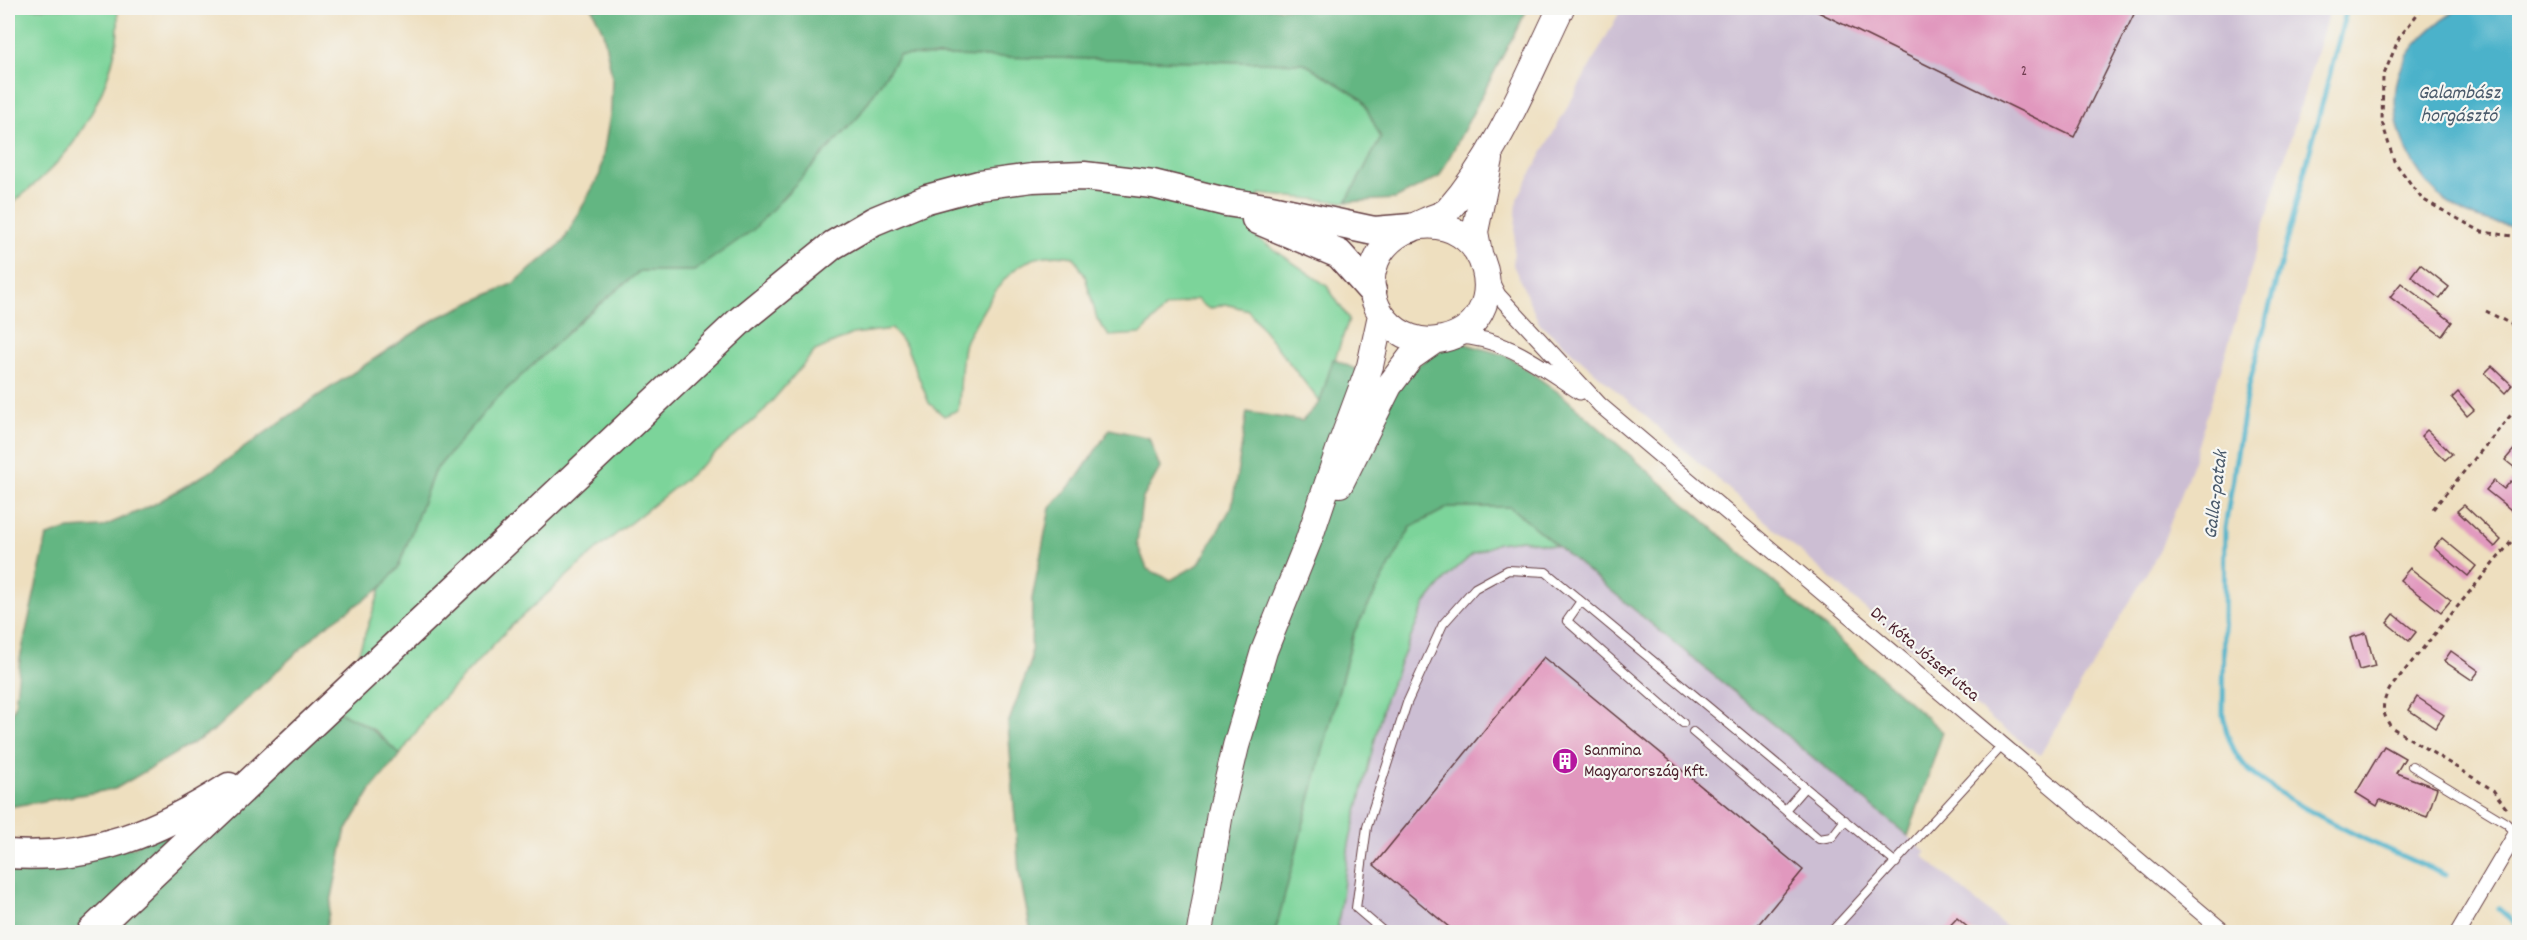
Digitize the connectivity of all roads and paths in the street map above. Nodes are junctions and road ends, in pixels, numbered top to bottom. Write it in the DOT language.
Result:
graph roads {
  1 [pos="1175,8"];
  2 [pos="1561,8"];
  3 [pos="2422,8"];
  4 [pos="1075,14"];
  5 [pos="1491,149"];
  6 [pos="1226,202"];
  7 [pos="1411,228"];
  8 [pos="2520,237"];
  9 [pos="1483,264"];
  10 [pos="1377,303"];
  11 [pos="2486,311"];
  12 [pos="2520,329"];
  13 [pos="1443,338"];
  14 [pos="2520,404"];
  15 [pos="1600,405"];
  16 [pos="2433,509"];
  17 [pos="2520,531"];
  18 [pos="1308,542"];
  19 [pos="1581,601"];
  20 [pos="1683,723"];
  21 [pos="1694,732"];
  22 [pos="2002,746"];
  23 [pos="279,755"];
  24 [pos="2412,765"];
  25 [pos="1805,787"];
  26 [pos="1785,810"];
  27 [pos="1845,820"];
  28 [pos="2514,828"];
  29 [pos="8,854"];
  30 [pos="1896,862"];
  31 [pos="160,868"];
  32 [pos="91,933"];
  33 [pos="115,933"];
  34 [pos="1200,933"];
  35 [pos="1384,933"];
  36 [pos="1831,933"];
  37 [pos="2224,933"];
  38 [pos="2457,933"];
  1 -- 4 [label="path"];
  2 -- 5 [label="main road"];
  3 -- 8 [label="path"];
  5 -- 7 [label="main road"];
  5 -- 9 [label="main road"];
  6 -- 7 [label="highway"];
  6 -- 10 [label="highway"];
  6 -- 23 [label="highway"];
  7 -- 9 [label="main road"];
  7 -- 10 [label="main road"];
  9 -- 13 [label="main road"];
  9 -- 15 [label="street"];
  10 -- 13 [label="main road"];
  10 -- 18 [label="main road"];
  11 -- 12 [label="path"];
  13 -- 15 [label="street"];
  13 -- 18 [label="main road"];
  14 -- 16 [label="path"];
  15 -- 22 [label="street, Dr. Kóta József utca"];
  17 -- 28 [label="path"];
  18 -- 34 [label="main road"];
  19 -- 20 [label="lane"];
  19 -- 25 [label="lane"];
  19 -- 35 [label="lane"];
  21 -- 26 [label="lane"];
  22 -- 30 [label="lane"];
  22 -- 37 [label="street, Dr. Kóta József utca"];
  23 -- 29 [label="highway"];
  23 -- 31 [label="highway"];
  24 -- 28 [label="lane"];
  25 -- 26 [label="lane"];
  25 -- 27 [label="lane"];
  26 -- 27 [label="lane"];
  27 -- 30 [label="lane"];
  28 -- 38 [label="street"];
  30 -- 36 [label="lane"];
  31 -- 32 [label="highway"];
  31 -- 33 [label="highway"];
}
